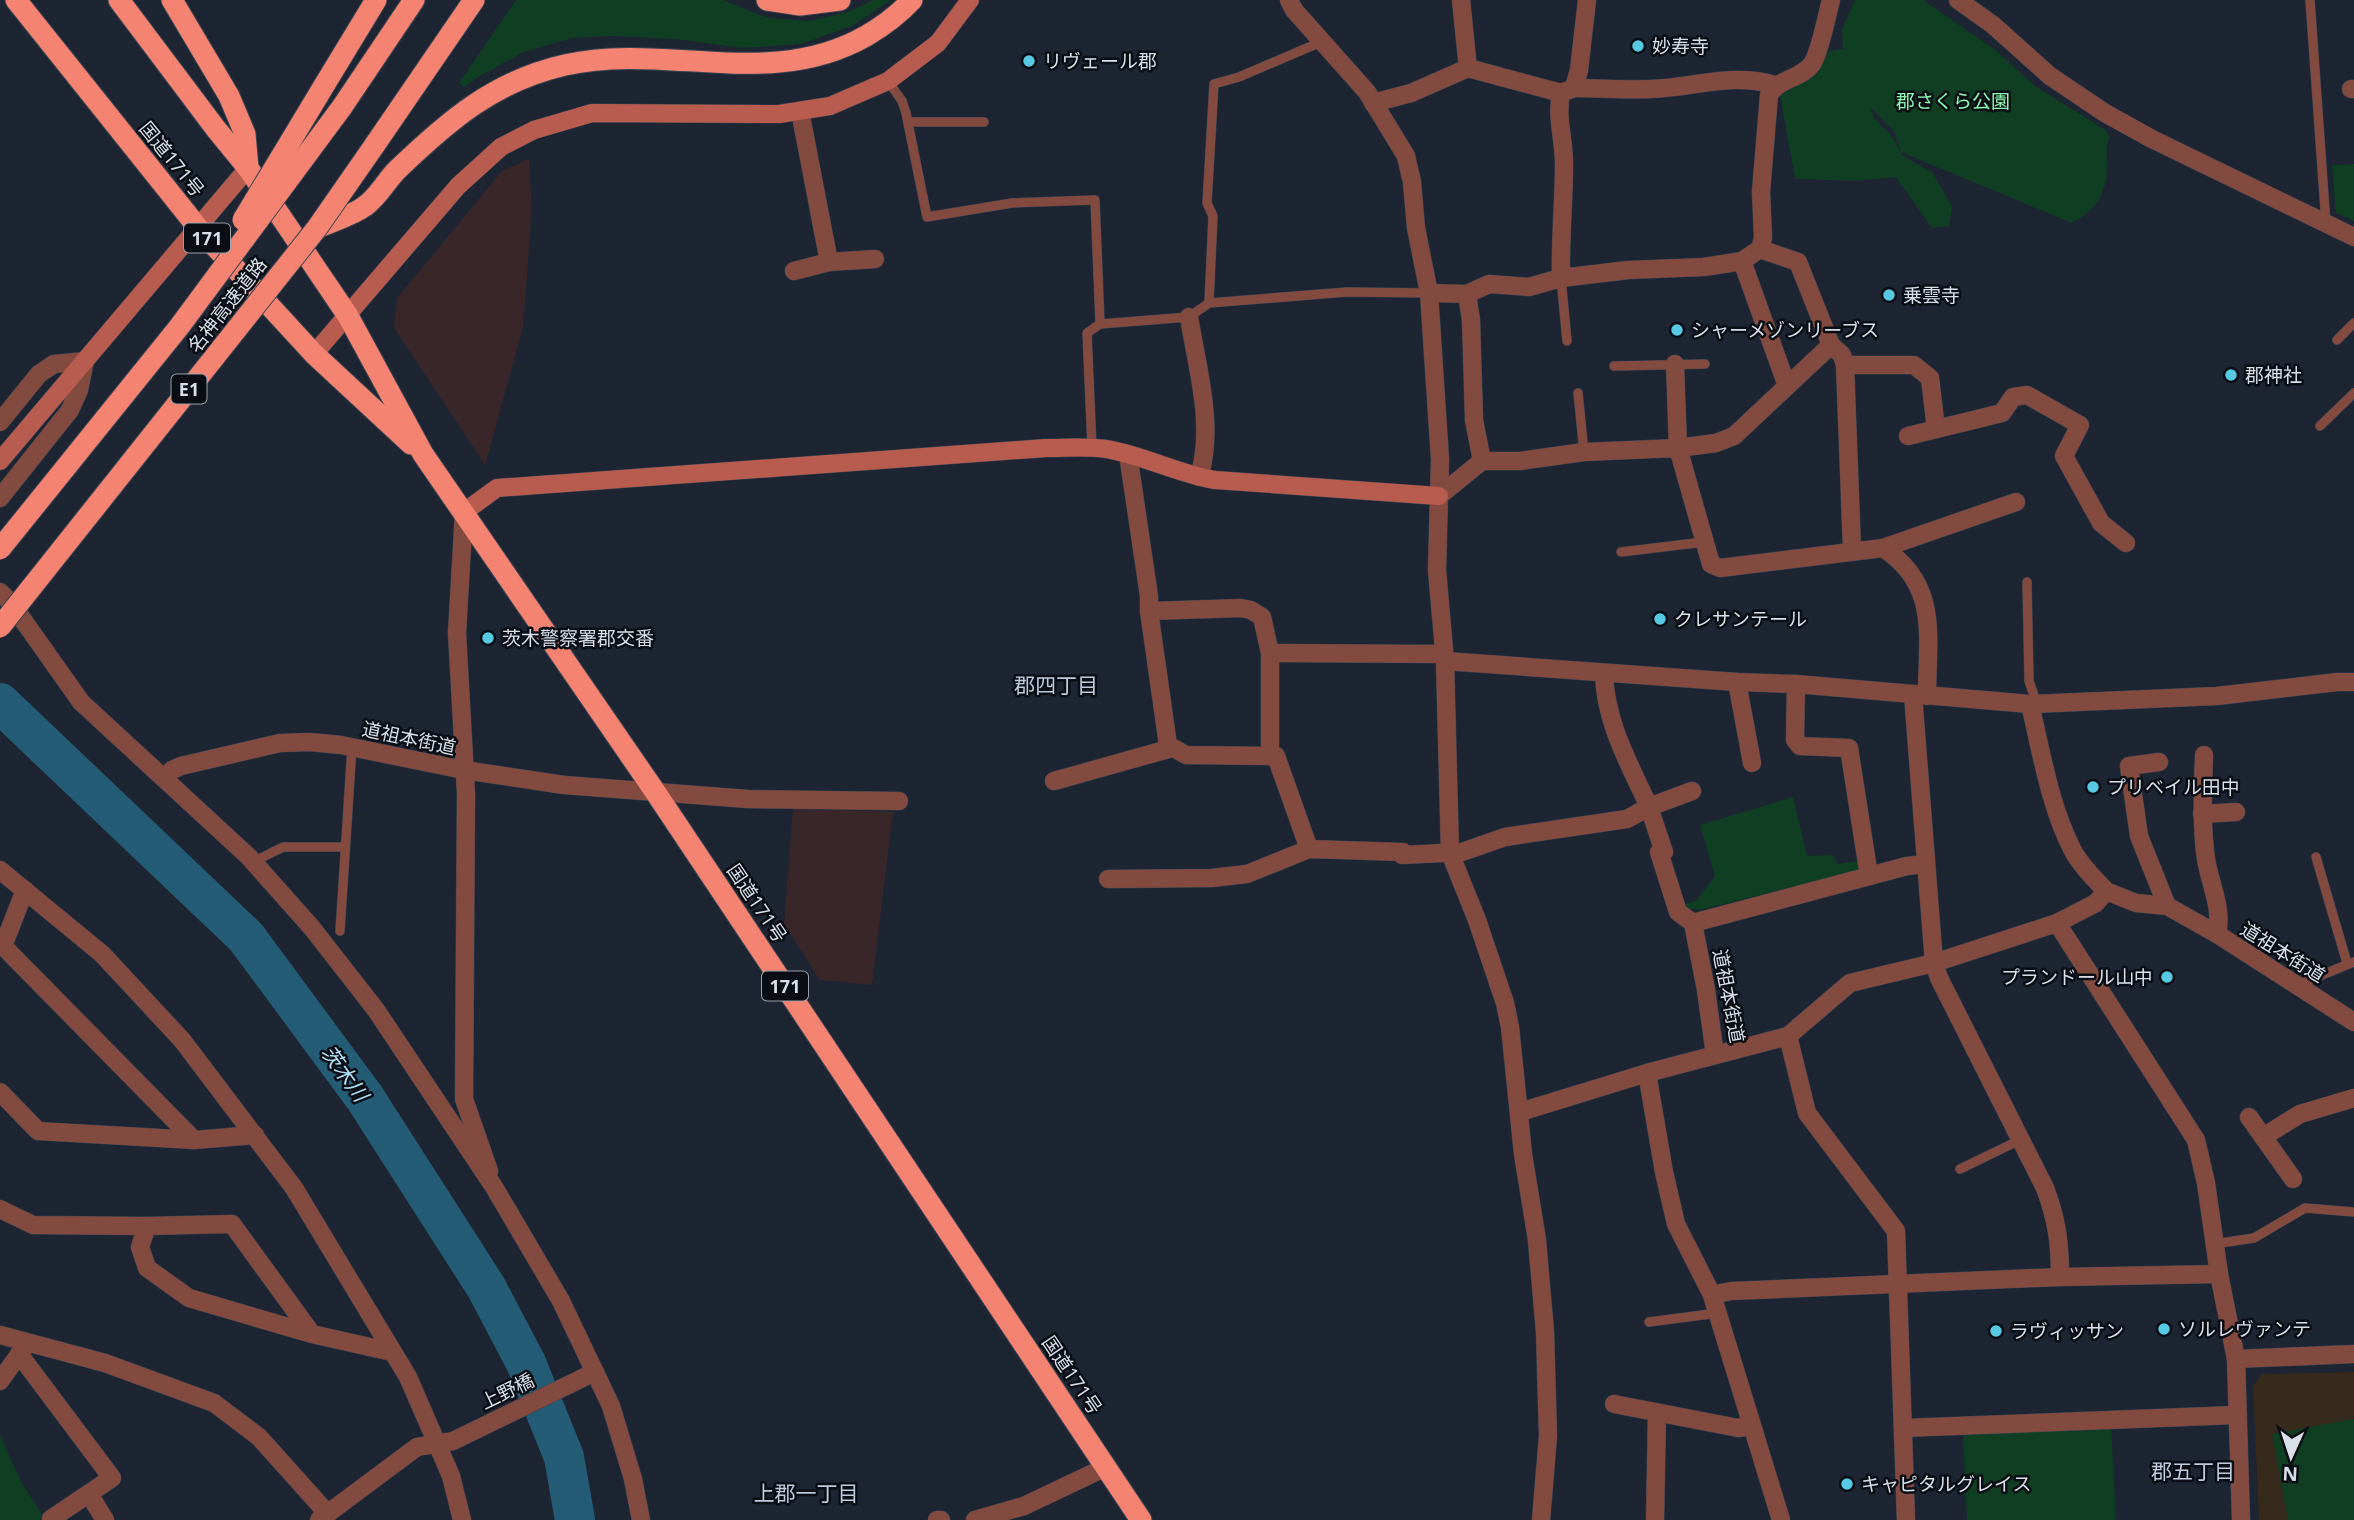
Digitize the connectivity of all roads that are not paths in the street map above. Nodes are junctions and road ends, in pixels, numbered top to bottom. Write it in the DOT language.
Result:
graph roads {
  1 [pos="16,0"];
  2 [pos="120,0"];
  3 [pos="172,0"];
  4 [pos="376,0"];
  5 [pos="414,0"];
  6 [pos="474,0"];
  7 [pos="767,0"];
  8 [pos="840,0"];
  9 [pos="912,0"];
  10 [pos="970,0"];
  11 [pos="1289,0"];
  12 [pos="1461,0"];
  13 [pos="1587,0"];
  14 [pos="1831,0"];
  15 [pos="1958,0"];
  16 [pos="2310,0"];
  17 [pos="1321,41"];
  18 [pos="1468,68"];
  19 [pos="888,81"];
  20 [pos="1775,85"];
  21 [pos="1568,90"];
  22 [pos="1373,103"];
  23 [pos="800,111"];
  24 [pos="908,122"];
  25 [pos="985,122"];
  26 [pos="248,168"];
  27 [pos="2326,223"];
  28 [pos="317,228"];
  29 [pos="199,229"];
  30 [pos="2354,237"];
  31 [pos="1760,249"];
  32 [pos="876,259"];
  33 [pos="1741,261"];
  34 [pos="829,262"];
  35 [pos="794,271"];
  36 [pos="1561,278"];
  37 [pos="1429,293"];
  38 [pos="1467,294"];
  39 [pos="1209,303"];
  40 [pos="348,316"];
  41 [pos="1189,317"];
  42 [pos="1100,324"];
  43 [pos="2354,324"];
  44 [pos="179,327"];
  45 [pos="2337,340"];
  46 [pos="1567,341"];
  47 [pos="1831,345"];
  48 [pos="314,354"];
  49 [pos="85,361"];
  50 [pos="1675,364"];
  51 [pos="1705,364"];
  52 [pos="1845,365"];
  53 [pos="1614,366"];
  54 [pos="1787,386"];
  55 [pos="1578,393"];
  56 [pos="2354,393"];
  57 [pos="0,422"];
  58 [pos="2320,426"];
  59 [pos="1936,429"];
  60 [pos="1908,436"];
  61 [pos="1678,447"];
  62 [pos="1092,448"];
  63 [pos="1584,452"];
  64 [pos="423,454"];
  65 [pos="1128,454"];
  66 [pos="0,461"];
  67 [pos="1482,461"];
  68 [pos="1199,477"];
  69 [pos="1439,496"];
  70 [pos="0,498"];
  71 [pos="2016,502"];
  72 [pos="464,512"];
  73 [pos="1704,542"];
  74 [pos="2126,543"];
  75 [pos="1883,548"];
  76 [pos="0,549"];
  77 [pos="1852,550"];
  78 [pos="1621,552"];
  79 [pos="2026,582"];
  80 [pos="0,592"];
  81 [pos="1149,611"];
  82 [pos="0,627"];
  83 [pos="1270,653"];
  84 [pos="1444,658"];
  85 [pos="1604,673"];
  86 [pos="1737,682"];
  87 [pos="2354,682"];
  88 [pos="1796,684"];
  89 [pos="1920,695"];
  90 [pos="2034,704"];
  91 [pos="352,747"];
  92 [pos="1172,748"];
  93 [pos="1270,754"];
  94 [pos="2204,755"];
  95 [pos="2159,762"];
  96 [pos="1752,763"];
  97 [pos="464,771"];
  98 [pos="165,778"];
  99 [pos="1055,781"];
  100 [pos="1692,791"];
  101 [pos="656,793"];
  102 [pos="899,801"];
  103 [pos="1649,807"];
  104 [pos="2236,812"];
  105 [pos="2202,814"];
  106 [pos="345,847"];
  107 [pos="1309,849"];
  108 [pos="1450,853"];
  109 [pos="2316,857"];
  110 [pos="253,862"];
  111 [pos="1926,864"];
  112 [pos="0,870"];
  113 [pos="1869,876"];
  114 [pos="1108,879"];
  115 [pos="24,890"];
  116 [pos="2106,891"];
  117 [pos="2166,906"];
  118 [pos="1693,923"];
  119 [pos="2057,923"];
  120 [pos="340,931"];
  121 [pos="2217,934"];
  122 [pos="2,947"];
  123 [pos="1934,963"];
  124 [pos="2350,963"];
  125 [pos="2297,985"];
  126 [pos="2354,1022"];
  127 [pos="1788,1036"];
  128 [pos="1715,1055"];
  129 [pos="1647,1073"];
  130 [pos="0,1092"];
  131 [pos="2354,1098"];
  132 [pos="1520,1112"];
  133 [pos="2249,1117"];
  134 [pos="255,1136"];
  135 [pos="2263,1137"];
  136 [pos="194,1140"];
  137 [pos="2021,1140"];
  138 [pos="1960,1169"];
  139 [pos="2293,1180"];
  140 [pos="494,1188"];
  141 [pos="0,1209"];
  142 [pos="2354,1212"];
  143 [pos="147,1226"];
  144 [pos="2214,1244"];
  145 [pos="2219,1274"];
  146 [pos="2060,1277"];
  147 [pos="1897,1285"];
  148 [pos="1712,1295"];
  149 [pos="1718,1313"];
  150 [pos="1648,1322"];
  151 [pos="312,1334"];
  152 [pos="0,1335"];
  153 [pos="24,1348"];
  154 [pos="392,1352"];
  155 [pos="2354,1354"];
  156 [pos="2236,1359"];
  157 [pos="587,1376"];
  158 [pos="0,1381"];
  159 [pos="1614,1404"];
  160 [pos="1657,1413"];
  161 [pos="2236,1415"];
  162 [pos="1751,1426"];
  163 [pos="1903,1428"];
  164 [pos="445,1442"];
  165 [pos="1106,1467"];
  166 [pos="89,1494"];
  167 [pos="323,1517"];
  168 [pos="51,1519"];
  169 [pos="105,1520"];
  170 [pos="462,1520"];
  171 [pos="641,1520"];
  172 [pos="975,1520"];
  173 [pos="1141,1520"];
  174 [pos="1541,1520"];
  175 [pos="1655,1520"];
  176 [pos="1781,1520"];
  177 [pos="1906,1520"];
  178 [pos="2241,1520"];
  1 -- 29 [label="highway, 国道171号 / 171"];
  2 -- 26 [label="highway, 国道171号 / 171"];
  3 -- 26 [label="highway"];
  4 -- 44 [label="highway, bridge"];
  5 -- 44 [label="highway, 名神高速道路 / E1, bridge"];
  6 -- 28 [label="highway, 名神高速道路 / E1, bridge"];
  7 -- 8 [label="highway"];
  9 -- 28 [label="highway"];
  10 -- 19 [label="street"];
  11 -- 17 [label="street"];
  12 -- 18 [label="street"];
  13 -- 21 [label="street"];
  14 -- 20 [label="street"];
  15 -- 27 [label="street"];
  16 -- 27 [label="lane"];
  17 -- 22 [label="street"];
  17 -- 39 [label="lane"];
  18 -- 21 [label="street"];
  18 -- 22 [label="street"];
  19 -- 23 [label="street"];
  19 -- 24 [label="lane"];
  20 -- 21 [label="street"];
  20 -- 31 [label="street"];
  21 -- 36 [label="street"];
  22 -- 37 [label="street"];
  23 -- 34 [label="street"];
  23 -- 40 [label="street"];
  24 -- 25 [label="lane"];
  24 -- 42 [label="lane"];
  26 -- 29 [label="street"];
  26 -- 40 [label="highway, 国道171号 / 171"];
  27 -- 30 [label="street"];
  28 -- 82 [label="highway, 名神高速道路 / E1, bridge"];
  29 -- 48 [label="highway, 国道171号 / 171"];
  29 -- 49 [label="street"];
  31 -- 33 [label="street"];
  31 -- 47 [label="street"];
  32 -- 34 [label="street"];
  33 -- 36 [label="street"];
  33 -- 54 [label="street"];
  34 -- 35 [label="street"];
  36 -- 38 [label="street"];
  36 -- 46 [label="lane"];
  37 -- 38 [label="street"];
  37 -- 39 [label="lane"];
  37 -- 69 [label="street"];
  38 -- 67 [label="street"];
  39 -- 41 [label="lane"];
  40 -- 48 [label="street"];
  40 -- 64 [label="highway, 国道171号 / 171"];
  41 -- 42 [label="lane"];
  41 -- 68 [label="street"];
  42 -- 62 [label="lane"];
  43 -- 45 [label="lane"];
  44 -- 76 [label="highway, 名神高速道路 / E1, bridge"];
  47 -- 52 [label="street"];
  47 -- 54 [label="street"];
  48 -- 64 [label="highway, 国道171号 / 171"];
  49 -- 57 [label="street"];
  49 -- 66 [label="street"];
  49 -- 70 [label="street"];
  50 -- 51 [label="lane"];
  50 -- 53 [label="lane"];
  50 -- 61 [label="street"];
  52 -- 59 [label="street"];
  52 -- 77 [label="street"];
  54 -- 61 [label="street"];
  55 -- 63 [label="lane"];
  56 -- 58 [label="lane"];
  59 -- 60 [label="street"];
  59 -- 74 [label="street"];
  61 -- 63 [label="street"];
  61 -- 73 [label="street"];
  62 -- 65 [label="street"];
  62 -- 72 [label="street"];
  63 -- 67 [label="street"];
  64 -- 72 [label="highway, 国道171号 / 171"];
  65 -- 68 [label="street"];
  65 -- 81 [label="street"];
  67 -- 69 [label="street"];
  68 -- 69 [label="street"];
  69 -- 84 [label="street"];
  71 -- 75 [label="street"];
  72 -- 97 [label="street"];
  72 -- 101 [label="highway, 国道171号 / 171"];
  73 -- 77 [label="street"];
  73 -- 78 [label="lane"];
  75 -- 77 [label="street"];
  75 -- 89 [label="street"];
  79 -- 90 [label="lane"];
  80 -- 98 [label="street"];
  81 -- 83 [label="street"];
  81 -- 92 [label="street"];
  83 -- 84 [label="street"];
  83 -- 93 [label="street"];
  84 -- 85 [label="street"];
  84 -- 108 [label="street"];
  85 -- 86 [label="street"];
  85 -- 103 [label="street, 道祖本街道"];
  86 -- 88 [label="street"];
  86 -- 96 [label="street"];
  87 -- 90 [label="street"];
  88 -- 89 [label="street"];
  88 -- 113 [label="street"];
  89 -- 90 [label="street"];
  89 -- 111 [label="street"];
  90 -- 116 [label="street"];
  91 -- 97 [label="street, 道祖本街道"];
  91 -- 98 [label="street, 道祖本街道"];
  91 -- 106 [label="lane"];
  92 -- 93 [label="street"];
  92 -- 99 [label="street"];
  93 -- 107 [label="street"];
  94 -- 105 [label="street"];
  95 -- 117 [label="street"];
  97 -- 101 [label="street, 道祖本街道"];
  97 -- 140 [label="street"];
  98 -- 110 [label="street"];
  100 -- 103 [label="street"];
  101 -- 102 [label="street, 道祖本街道"];
  101 -- 165 [label="highway, 国道171号 / 171"];
  103 -- 108 [label="street"];
  103 -- 118 [label="street, 道祖本街道"];
  104 -- 105 [label="street"];
  105 -- 121 [label="street"];
  106 -- 110 [label="lane"];
  106 -- 120 [label="lane"];
  107 -- 108 [label="street"];
  107 -- 114 [label="street"];
  108 -- 132 [label="street"];
  109 -- 124 [label="lane"];
  110 -- 140 [label="street"];
  111 -- 113 [label="street"];
  111 -- 123 [label="street"];
  112 -- 115 [label="street"];
  113 -- 118 [label="street"];
  115 -- 122 [label="street"];
  115 -- 134 [label="street"];
  116 -- 117 [label="street, 道祖本街道"];
  116 -- 119 [label="street, 道祖本街道"];
  117 -- 121 [label="street, 道祖本街道"];
  118 -- 128 [label="street, 道祖本街道"];
  119 -- 123 [label="street, 道祖本街道"];
  119 -- 144 [label="street"];
  121 -- 125 [label="street, 道祖本街道"];
  122 -- 136 [label="street"];
  123 -- 127 [label="street, 道祖本街道"];
  123 -- 137 [label="street"];
  124 -- 125 [label="lane"];
  125 -- 126 [label="street, 道祖本街道"];
  127 -- 128 [label="street, 道祖本街道"];
  127 -- 147 [label="street"];
  128 -- 129 [label="street"];
  129 -- 132 [label="street"];
  129 -- 148 [label="street"];
  130 -- 136 [label="street"];
  131 -- 135 [label="street"];
  132 -- 174 [label="street"];
  133 -- 135 [label="street"];
  134 -- 136 [label="street"];
  134 -- 154 [label="street"];
  135 -- 139 [label="street"];
  137 -- 138 [label="lane"];
  137 -- 146 [label="street"];
  140 -- 157 [label="street"];
  141 -- 143 [label="street"];
  142 -- 144 [label="lane"];
  143 -- 151 [label="street"];
  143 -- 151 [label="street"];
  144 -- 145 [label="street"];
  145 -- 146 [label="street"];
  145 -- 156 [label="street"];
  146 -- 147 [label="street"];
  147 -- 148 [label="street"];
  147 -- 163 [label="street"];
  148 -- 149 [label="street"];
  149 -- 150 [label="lane"];
  149 -- 162 [label="street"];
  151 -- 154 [label="street"];
  152 -- 153 [label="street"];
  153 -- 158 [label="street"];
  153 -- 166 [label="street"];
  153 -- 167 [label="street"];
  154 -- 164 [label="street"];
  155 -- 156 [label="street"];
  156 -- 161 [label="street"];
  157 -- 164 [label="street, 上野橋"];
  157 -- 171 [label="street"];
  159 -- 160 [label="street"];
  160 -- 162 [label="street"];
  160 -- 175 [label="street"];
  161 -- 163 [label="street"];
  161 -- 178 [label="street"];
  162 -- 176 [label="street"];
  163 -- 177 [label="street"];
  164 -- 167 [label="street, 上野橋"];
  164 -- 170 [label="street"];
  165 -- 172 [label="street"];
  165 -- 173 [label="highway, 国道171号 / 171"];
  166 -- 168 [label="street"];
  166 -- 169 [label="street"];
}
